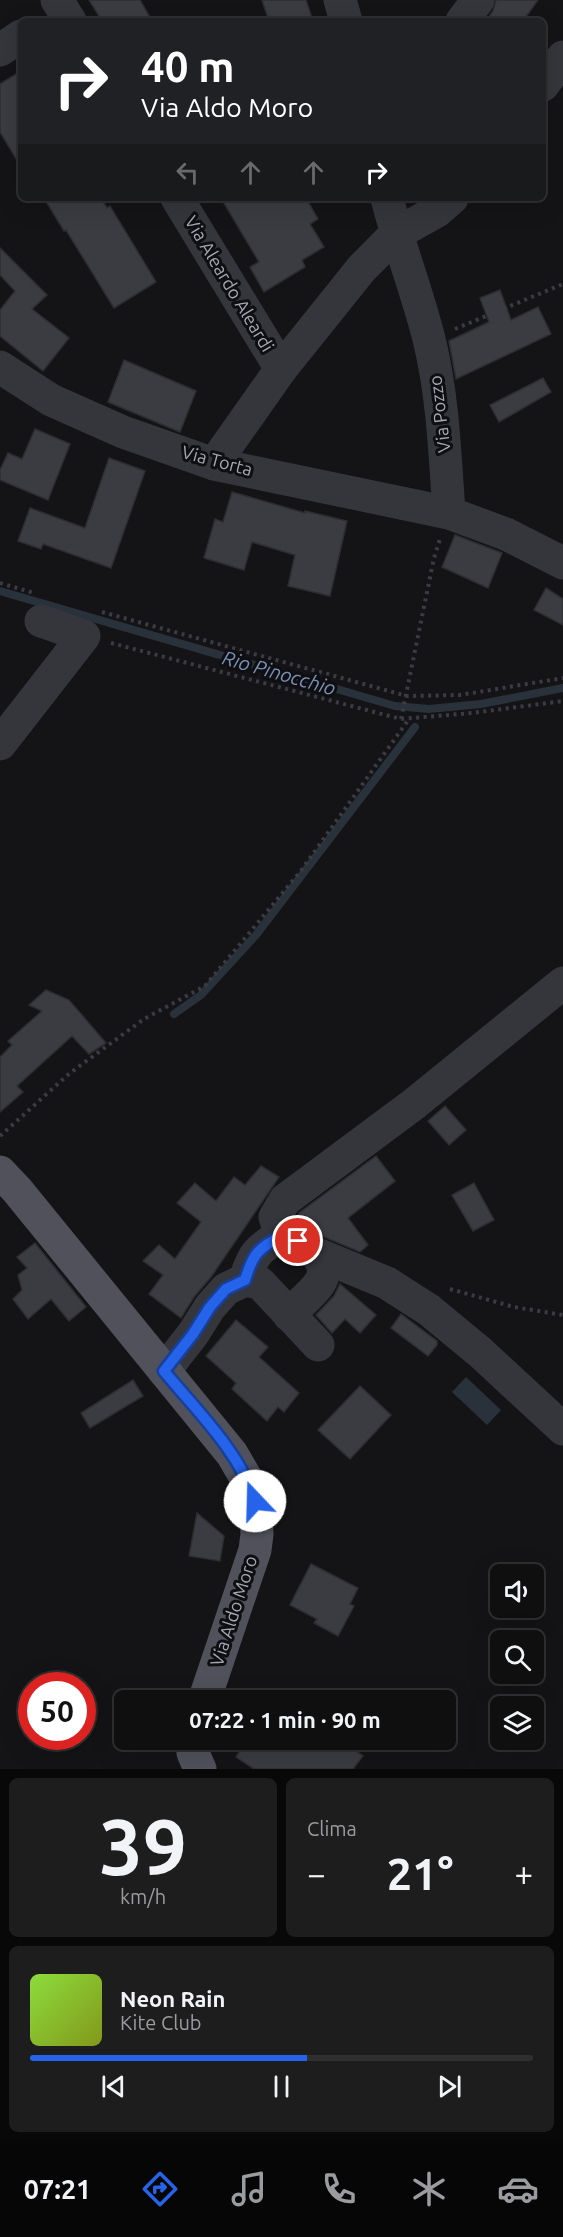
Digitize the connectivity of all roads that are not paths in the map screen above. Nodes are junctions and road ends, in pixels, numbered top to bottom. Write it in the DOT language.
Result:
graph roads {
  1 [pos="340,0"];
  2 [pos="478,0"];
  3 [pos="345,18"];
  4 [pos="464,18"];
  5 [pos="18,38"];
  6 [pos="0,50"];
  7 [pos="563,57"];
  8 [pos="546,81"];
  9 [pos="179,201"];
  10 [pos="388,201"];
  11 [pos="449,201"];
  12 [pos="396,234"];
  13 [pos="0,367"];
  14 [pos="280,369"];
  15 [pos="214,464"];
  16 [pos="449,513"];
  17 [pos="563,563"];
  18 [pos="42,608"];
  19 [pos="0,744"];
  20 [pos="563,983"];
  21 [pos="0,1172"];
  22 [pos="282,1236"];
  23 [pos="317,1254"];
  24 [pos="245,1280"];
  25 [pos="289,1315"];
  26 [pos="318,1345"];
  27 [pos="164,1371"];
  28 [pos="563,1429"];
  29 [pos="208,1690"];
  30 [pos="193,1750"];
  31 [pos="200,1769"];
  1 -- 3 [label="street"];
  2 -- 4 [label="street"];
  5 -- 6 [label="street"];
  7 -- 8 [label="street"];
  9 -- 14 [label="street, Via Aleardo Aleardi"];
  10 -- 12 [label="street, Via Pozzo"];
  11 -- 12 [label="street, Via Aleardo Aleardi"];
  12 -- 14 [label="street, Via Aleardo Aleardi"];
  12 -- 16 [label="street, Via Pozzo"];
  13 -- 15 [label="street, Via Torta"];
  14 -- 15 [label="street, Via Aleardo Aleardi"];
  15 -- 16 [label="street, Via Torta"];
  16 -- 17 [label="street"];
  18 -- 19 [label="street"];
  20 -- 22 [label="street"];
  21 -- 27 [label="main road, Via Aldo Moro"];
  22 -- 23 [label="street"];
  22 -- 24 [label="street"];
  23 -- 25 [label="street"];
  23 -- 28 [label="street"];
  24 -- 25 [label="street"];
  24 -- 27 [label="street"];
  25 -- 26 [label="street"];
  27 -- 29 [label="main road, Via Aldo Moro"];
  30 -- 31 [label="main road"];
}
